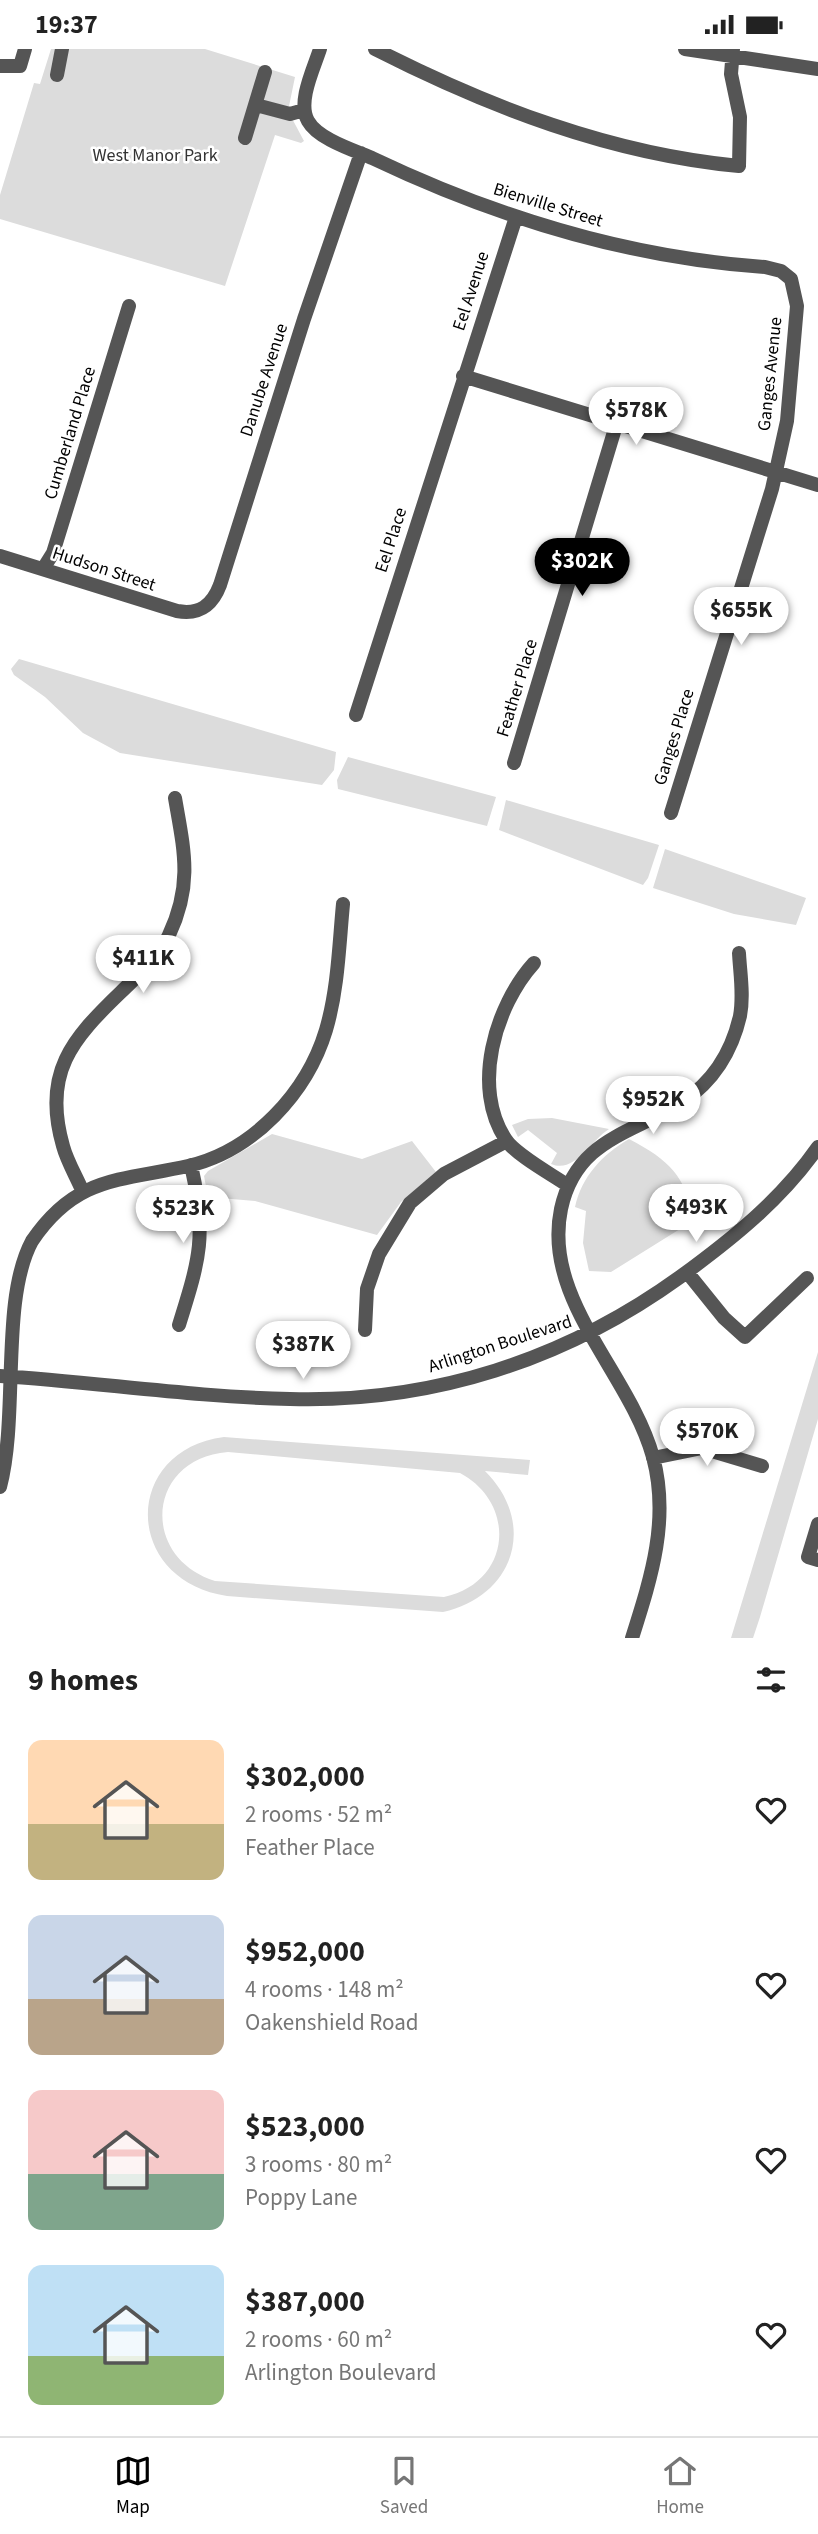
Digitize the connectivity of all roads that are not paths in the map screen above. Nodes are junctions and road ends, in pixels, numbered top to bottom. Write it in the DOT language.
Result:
graph roads {
  1 [pos="25,49"];
  2 [pos="62,49"];
  3 [pos="320,49"];
  4 [pos="375,49"];
  5 [pos="685,49"];
  6 [pos="733,53"];
  7 [pos="0,66"];
  8 [pos="818,69"];
  9 [pos="265,72"];
  10 [pos="57,75"];
  11 [pos="256,105"];
  12 [pos="306,116"];
  13 [pos="246,138"];
  14 [pos="360,153"];
  15 [pos="516,217"];
  16 [pos="791,279"];
  17 [pos="129,306"];
  18 [pos="463,376"];
  19 [pos="617,422"];
  20 [pos="776,472"];
  21 [pos="818,485"];
  22 [pos="0,557"];
  23 [pos="44,569"];
  24 [pos="197,611"];
  25 [pos="356,715"];
  26 [pos="514,763"];
  27 [pos="175,798"];
  28 [pos="671,813"];
  29 [pos="343,904"];
  30 [pos="739,953"];
  31 [pos="534,963"];
  32 [pos="506,1142"];
  33 [pos="818,1147"];
  34 [pos="191,1165"];
  35 [pos="813,1167"];
  36 [pos="567,1185"];
  37 [pos="82,1190"];
  38 [pos="687,1272"];
  39 [pos="807,1277"];
  40 [pos="179,1325"];
  41 [pos="365,1329"];
  42 [pos="592,1334"];
  43 [pos="5,1376"];
  44 [pos="653,1458"];
  45 [pos="762,1466"];
  46 [pos="0,1486"];
  47 [pos="818,1524"];
  48 [pos="818,1560"];
  49 [pos="632,1638"];
  1 -- 7 [label="street"];
  2 -- 10 [label="street"];
  3 -- 12 [label="street"];
  4 -- 6 [label="street"];
  5 -- 6 [label="street"];
  6 -- 8 [label="street"];
  9 -- 11 [label="street"];
  11 -- 12 [label="street"];
  11 -- 13 [label="street"];
  12 -- 14 [label="street, Bienville Street"];
  14 -- 15 [label="street, Bienville Street"];
  14 -- 24 [label="street, Danube Avenue"];
  15 -- 16 [label="street, Bienville Street"];
  15 -- 18 [label="street, Eel Avenue"];
  16 -- 20 [label="street, Ganges Avenue"];
  17 -- 23 [label="street, Cumberland Place"];
  18 -- 19 [label="street"];
  18 -- 25 [label="street, Eel Place"];
  19 -- 20 [label="street"];
  19 -- 26 [label="street, Feather Place"];
  20 -- 21 [label="street"];
  20 -- 28 [label="street, Ganges Place"];
  22 -- 23 [label="street, Hudson Street"];
  23 -- 24 [label="street, Hudson Street"];
  27 -- 37 [label="street"];
  29 -- 34 [label="street"];
  30 -- 36 [label="street"];
  31 -- 32 [label="street"];
  32 -- 36 [label="street"];
  32 -- 41 [label="street"];
  33 -- 35 [label="street, Arlington Boulevard"];
  34 -- 37 [label="street"];
  34 -- 40 [label="street"];
  35 -- 38 [label="street, Arlington Boulevard"];
  36 -- 42 [label="street"];
  37 -- 43 [label="street"];
  38 -- 39 [label="street"];
  38 -- 42 [label="street, Arlington Boulevard"];
  42 -- 43 [label="street, Arlington Boulevard"];
  42 -- 44 [label="street"];
  43 -- 46 [label="street"];
  44 -- 45 [label="street"];
  44 -- 49 [label="street"];
  47 -- 48 [label="street"];
}
